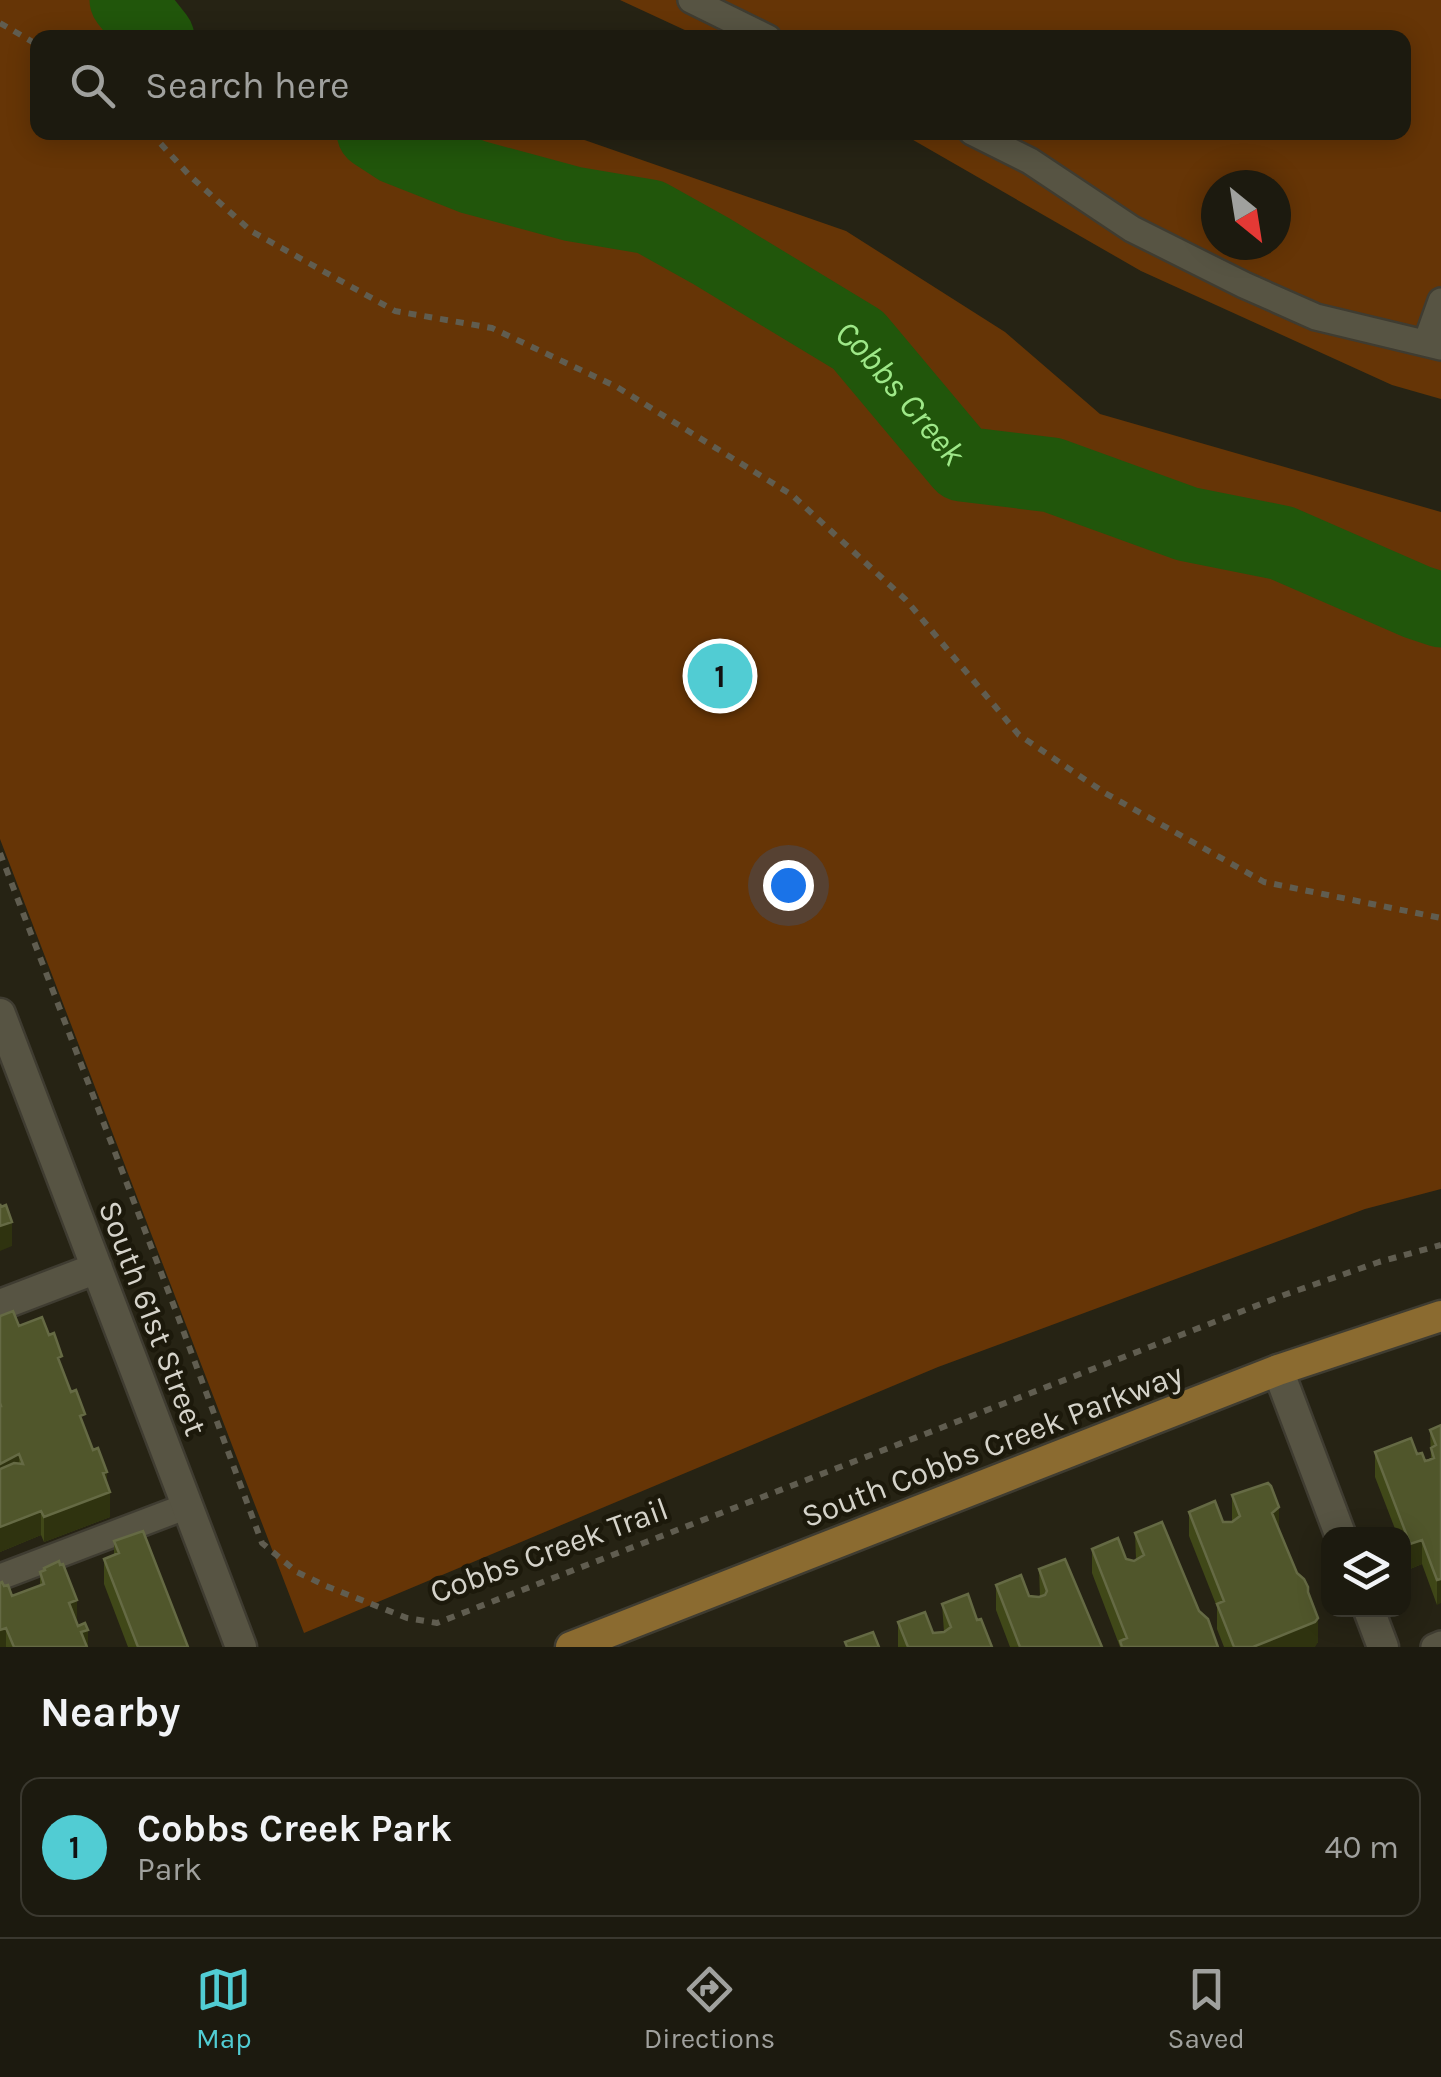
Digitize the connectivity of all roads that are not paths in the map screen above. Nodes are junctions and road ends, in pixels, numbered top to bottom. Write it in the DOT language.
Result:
graph roads {
  1 [pos="691,0"];
  2 [pos="752,30"];
  3 [pos="988,140"];
  4 [pos="1441,301"];
  5 [pos="1434,345"];
  6 [pos="0,1014"];
  7 [pos="97,1268"];
  8 [pos="0,1305"];
  9 [pos="1441,1316"];
  10 [pos="1278,1370"];
  11 [pos="187,1506"];
  12 [pos="1337,1527"];
  13 [pos="0,1577"];
  14 [pos="1371,1617"];
  15 [pos="1441,1644"];
  16 [pos="240,1647"];
  17 [pos="571,1647"];
  18 [pos="1383,1647"];
  19 [pos="1434,1647"];
  1 -- 2 [label="lane"];
  3 -- 5 [label="lane"];
  4 -- 5 [label="lane"];
  6 -- 7 [label="street, South 61st Street"];
  7 -- 8 [label="street"];
  7 -- 11 [label="street, South 61st Street"];
  9 -- 10 [label="main road, South Cobbs Creek Parkway"];
  10 -- 12 [label="street"];
  10 -- 17 [label="main road, South Cobbs Creek Parkway"];
  11 -- 13 [label="lane"];
  11 -- 16 [label="street, South 61st Street"];
  14 -- 18 [label="street"];
  15 -- 19 [label="lane"];
}
